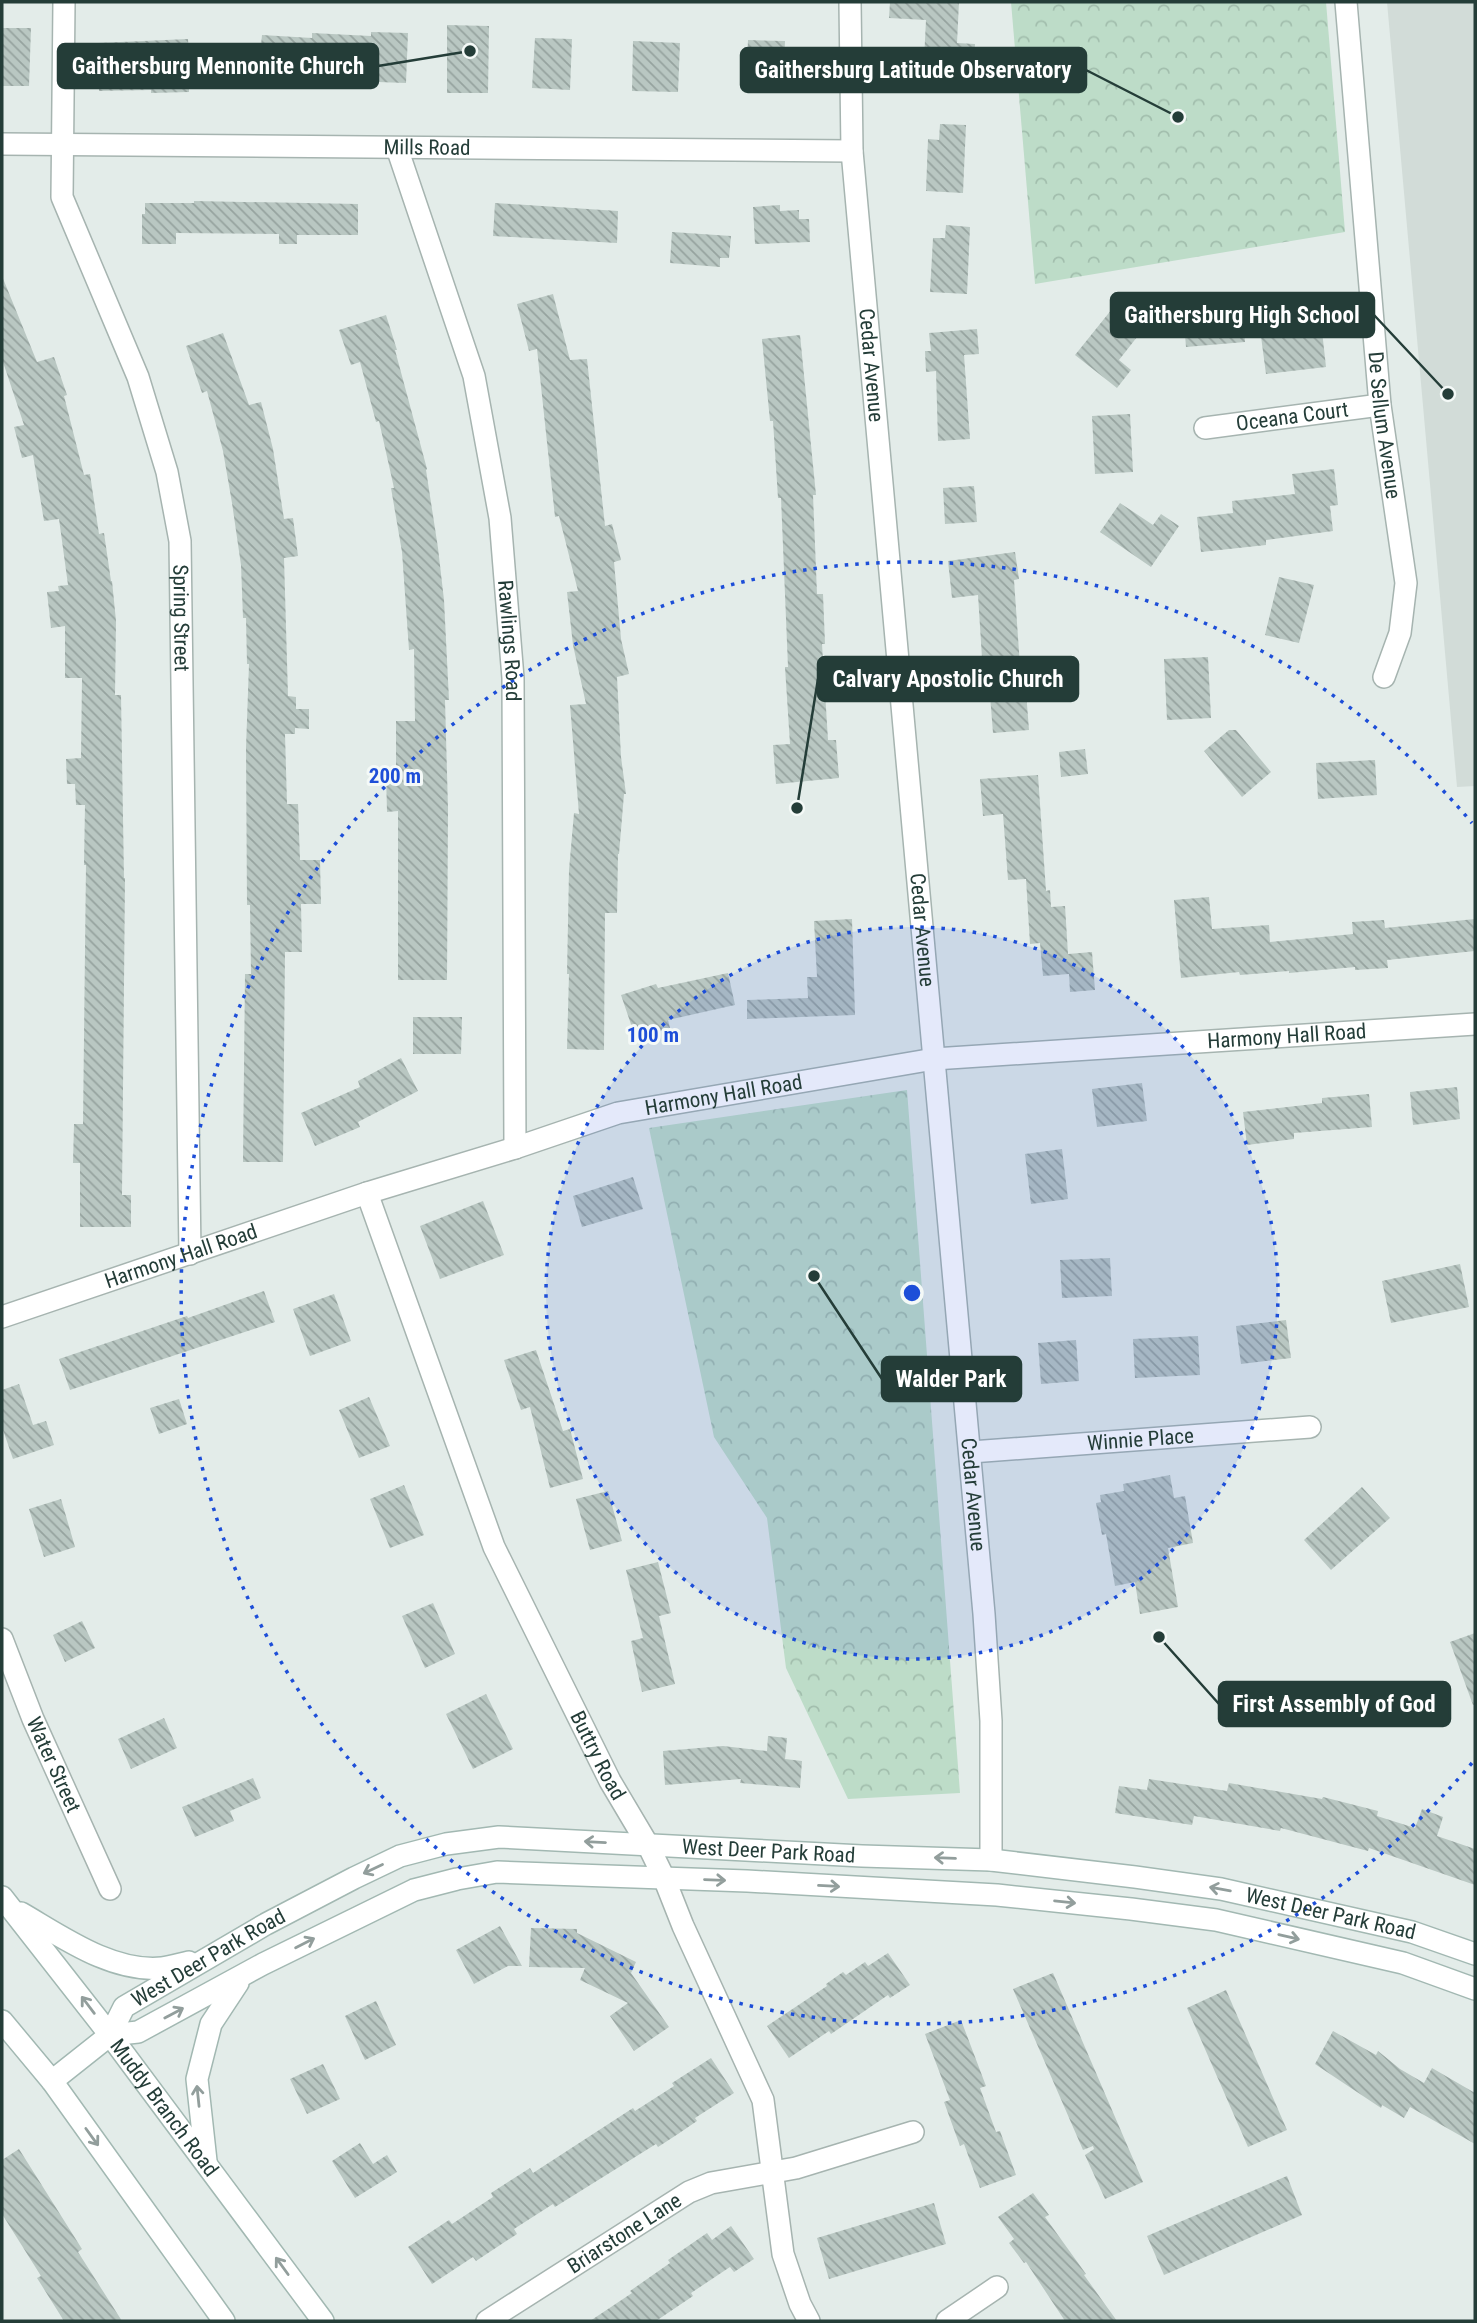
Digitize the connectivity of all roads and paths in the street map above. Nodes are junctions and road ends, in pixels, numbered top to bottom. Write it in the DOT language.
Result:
graph roads {
  1 [pos="64,2"];
  2 [pos="850,2"];
  3 [pos="1346,2"];
  4 [pos="2,144"];
  5 [pos="63,146"];
  6 [pos="397,148"];
  7 [pos="852,150"];
  8 [pos="1380,405"];
  9 [pos="1205,428"];
  10 [pos="1384,677"];
  11 [pos="1475,1024"];
  12 [pos="934,1059"];
  13 [pos="515,1148"];
  14 [pos="367,1193"];
  15 [pos="190,1254"];
  16 [pos="2,1317"];
  17 [pos="1310,1427"];
  18 [pos="971,1452"];
  19 [pos="2,1639"];
  20 [pos="648,1845"];
  21 [pos="991,1860"];
  22 [pos="664,1878"];
  23 [pos="110,1889"];
  24 [pos="6,1902"];
  25 [pos="1475,1954"];
  26 [pos="208,1957"];
  27 [pos="244,1975"];
  28 [pos="1475,1989"];
  29 [pos="2,2021"];
  30 [pos="110,2035"];
  31 [pos="52,2081"];
  32 [pos="912,2132"];
  33 [pos="206,2163"];
  34 [pos="772,2172"];
  35 [pos="997,2287"];
  36 [pos="224,2321"];
  37 [pos="323,2321"];
  38 [pos="487,2321"];
  39 [pos="809,2321"];
  40 [pos="947,2321"];
  1 -- 5 [label="street, Spring Street"];
  2 -- 7 [label="street, Cedar Avenue"];
  3 -- 8 [label="street, De Sellum Avenue"];
  4 -- 5 [label="street, Mills Road"];
  5 -- 6 [label="street, Mills Road"];
  5 -- 15 [label="street, Spring Street"];
  6 -- 7 [label="street, Mills Road"];
  6 -- 13 [label="street, Rawlings Road"];
  7 -- 12 [label="street, Cedar Avenue"];
  8 -- 9 [label="street, Oceana Court"];
  8 -- 10 [label="street, De Sellum Avenue"];
  11 -- 12 [label="street, Harmony Hall Road"];
  12 -- 13 [label="street, Harmony Hall Road"];
  12 -- 18 [label="street, Cedar Avenue"];
  13 -- 14 [label="street, Harmony Hall Road"];
  14 -- 15 [label="street, Harmony Hall Road"];
  14 -- 20 [label="street, Buttry Road"];
  15 -- 16 [label="street, Harmony Hall Road"];
  17 -- 18 [label="street, Winnie Place"];
  18 -- 21 [label="street, Cedar Avenue"];
  19 -- 23 [label="street, Water Street"];
  21 -- 20 [label="street, West Deer Park Road, one-way"];
  20 -- 22 [label="street, Buttry Road"];
  20 -- 26 [label="street, West Deer Park Road, one-way"];
  25 -- 21 [label="street, West Deer Park Road, one-way"];
  27 -- 22 [label="street, West Deer Park Road, one-way"];
  22 -- 28 [label="street, West Deer Park Road, one-way"];
  22 -- 34 [label="street, Buttry Road"];
  24 -- 26 [label="street"];
  30 -- 24 [label="street, Muddy Branch Road, one-way"];
  26 -- 30 [label="street, West Deer Park Road"];
  30 -- 27 [label="street, West Deer Park Road, one-way"];
  33 -- 27 [label="street, one-way"];
  29 -- 31 [label="street"];
  30 -- 31 [label="street, West Deer Park Road"];
  30 -- 33 [label="street, Muddy Branch Road"];
  31 -- 36 [label="street, one-way"];
  32 -- 34 [label="street, Briarstone Lane"];
  37 -- 33 [label="street, Muddy Branch Road, one-way"];
  34 -- 38 [label="street, Briarstone Lane"];
  34 -- 39 [label="street, Buttry Road"];
  35 -- 40 [label="street"];
}
